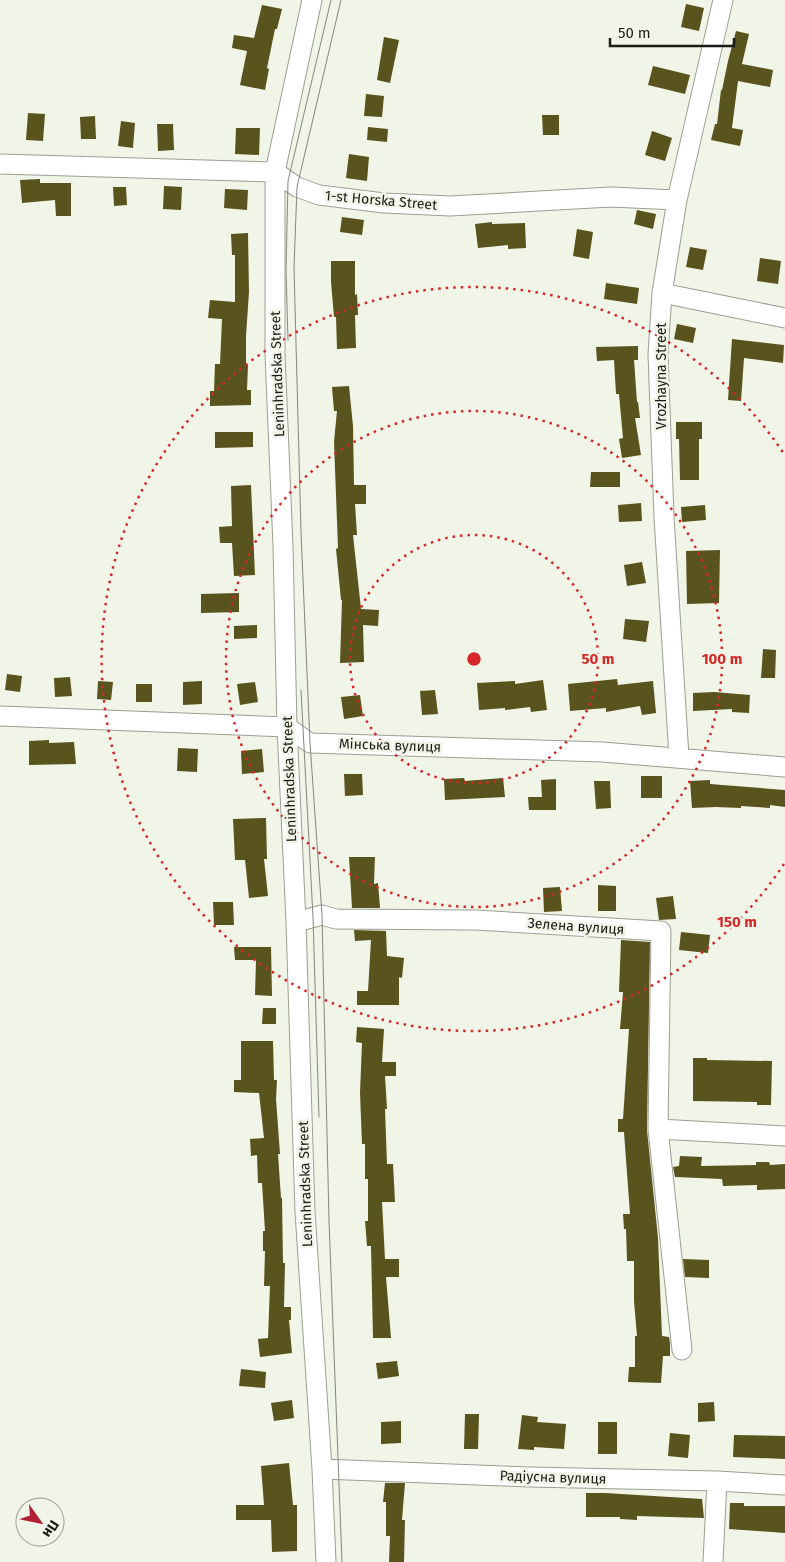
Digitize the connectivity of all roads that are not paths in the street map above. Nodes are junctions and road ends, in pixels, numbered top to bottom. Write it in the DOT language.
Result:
graph roads {
  1 [pos="312,0"];
  2 [pos="723,0"];
  3 [pos="0,164"];
  4 [pos="274,172"];
  5 [pos="678,200"];
  6 [pos="662,293"];
  7 [pos="785,318"];
  8 [pos="0,716"];
  9 [pos="287,727"];
  10 [pos="679,757"];
  11 [pos="785,766"];
  12 [pos="296,922"];
  13 [pos="658,1129"];
  14 [pos="785,1136"];
  15 [pos="682,1350"];
  16 [pos="322,1469"];
  17 [pos="718,1481"];
  18 [pos="785,1485"];
  19 [pos="326,1562"];
  20 [pos="713,1562"];
  1 -- 4 [label="street, Leninhradska Street"];
  2 -- 5 [label="street, Vrozhayna Street"];
  3 -- 4 [label="street"];
  4 -- 5 [label="street, 1-st Horska Street"];
  4 -- 9 [label="street, Leninhradska Street"];
  5 -- 6 [label="street, Vrozhayna Street"];
  6 -- 7 [label="street"];
  6 -- 10 [label="street, Vrozhayna Street"];
  8 -- 9 [label="street"];
  9 -- 10 [label="street, Мінська вулиця"];
  9 -- 12 [label="street, Leninhradska Street"];
  10 -- 11 [label="street, Мінська вулиця"];
  12 -- 13 [label="street, Зелена вулиця"];
  12 -- 16 [label="street, Leninhradska Street"];
  13 -- 14 [label="street"];
  13 -- 15 [label="street, Зелена вулиця"];
  16 -- 17 [label="street, Радіусна вулиця"];
  16 -- 19 [label="street, Leninhradska Street"];
  17 -- 18 [label="street, Радіусна вулиця"];
  17 -- 20 [label="street"];
}
